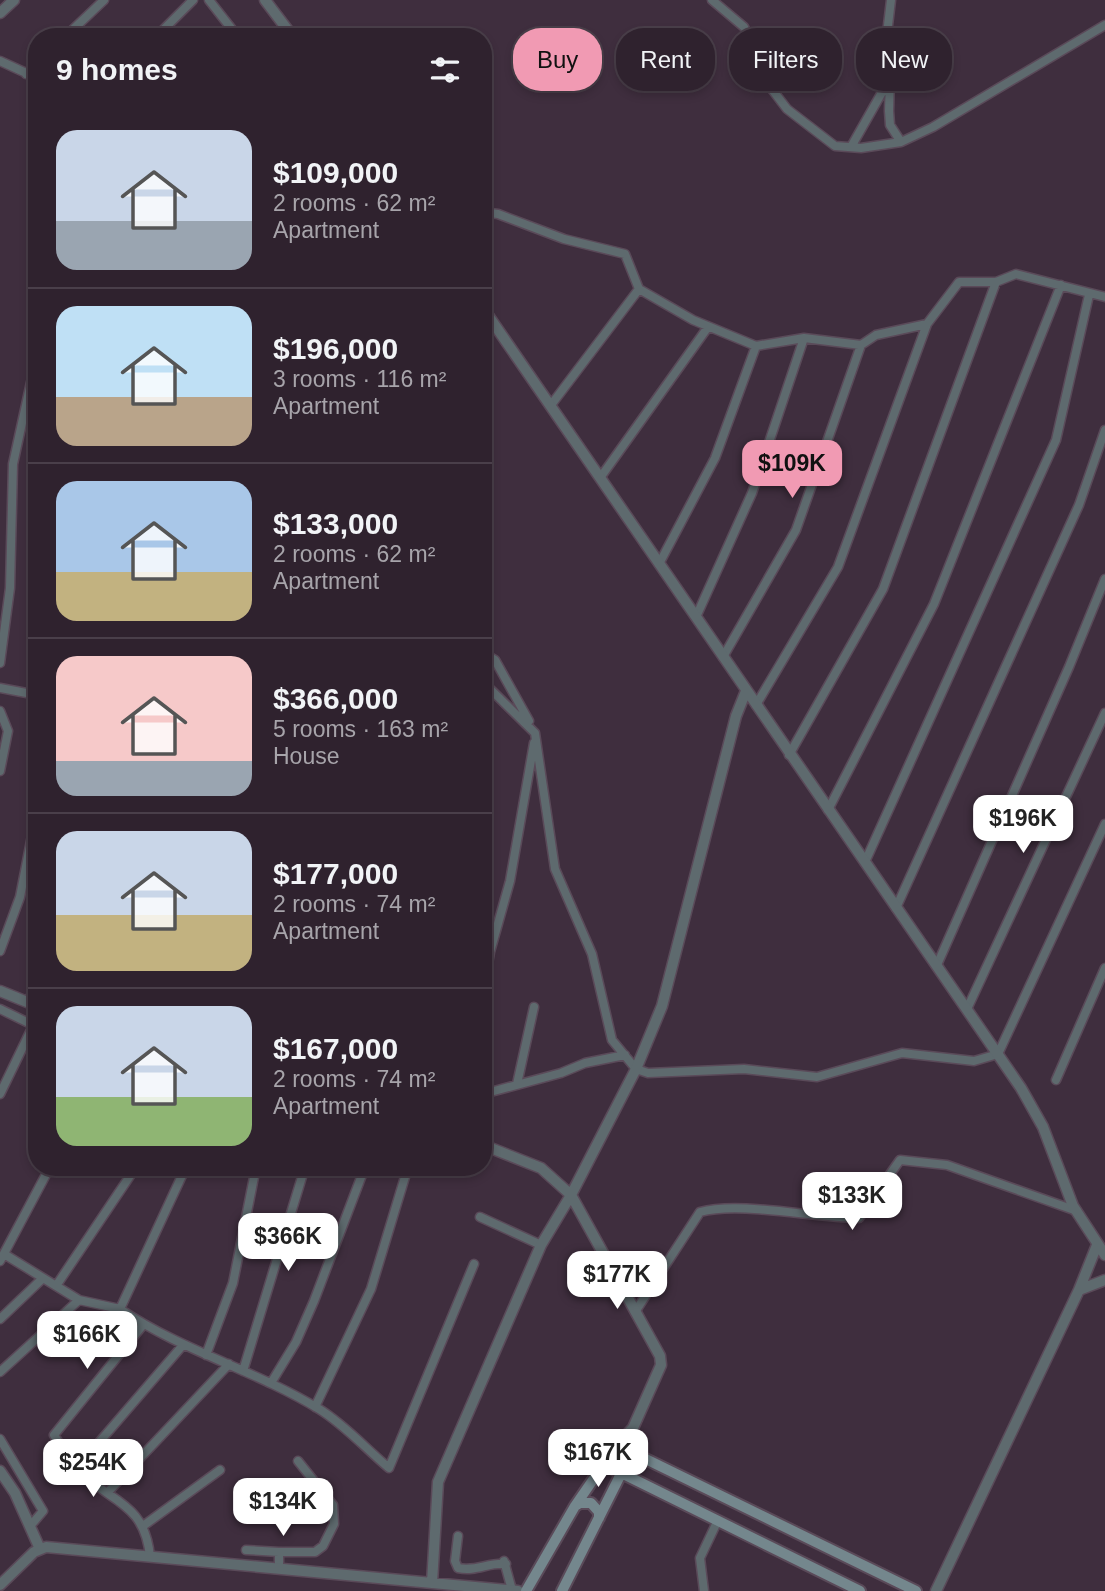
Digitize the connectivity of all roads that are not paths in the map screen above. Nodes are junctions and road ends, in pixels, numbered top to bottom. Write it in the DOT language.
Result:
graph roads {
  1 [pos="14,0"];
  2 [pos="104,0"];
  3 [pos="193,0"];
  4 [pos="209,0"];
  5 [pos="265,0"];
  6 [pos="712,0"];
  7 [pos="891,0"];
  8 [pos="0,13"];
  9 [pos="1105,25"];
  10 [pos="74,28"];
  11 [pos="165,28"];
  12 [pos="231,28"];
  13 [pos="286,28"];
  14 [pos="888,28"];
  15 [pos="0,61"];
  16 [pos="26,74"];
  17 [pos="883,91"];
  18 [pos="890,91"];
  19 [pos="901,142"];
  20 [pos="851,147"];
  21 [pos="492,215"];
  22 [pos="996,282"];
  23 [pos="1061,285"];
  24 [pos="639,289"];
  25 [pos="1089,295"];
  26 [pos="1105,297"];
  27 [pos="492,321"];
  28 [pos="927,324"];
  29 [pos="708,327"];
  30 [pos="804,338"];
  31 [pos="861,345"];
  32 [pos="756,346"];
  33 [pos="28,396"];
  34 [pos="551,405"];
  35 [pos="1105,430"];
  36 [pos="600,478"];
  37 [pos="659,564"];
  38 [pos="1105,579"];
  39 [pos="696,617"];
  40 [pos="723,657"];
  41 [pos="492,658"];
  42 [pos="0,663"];
  43 [pos="0,688"];
  44 [pos="492,689"];
  45 [pos="746,691"];
  46 [pos="28,693"];
  47 [pos="756,705"];
  48 [pos="0,711"];
  49 [pos="1105,713"];
  50 [pos="536,733"];
  51 [pos="789,755"];
  52 [pos="0,771"];
  53 [pos="828,810"];
  54 [pos="1105,824"];
  55 [pos="28,856"];
  56 [pos="865,862"];
  57 [pos="896,908"];
  58 [pos="492,942"];
  59 [pos="0,951"];
  60 [pos="937,965"];
  61 [pos="1104,970"];
  62 [pos="0,991"];
  63 [pos="28,1002"];
  64 [pos="534,1007"];
  65 [pos="0,1009"];
  66 [pos="967,1009"];
  67 [pos="28,1023"];
  68 [pos="28,1040"];
  69 [pos="998,1054"];
  70 [pos="625,1055"];
  71 [pos="636,1069"];
  72 [pos="1056,1080"];
  73 [pos="517,1084"];
  74 [pos="492,1091"];
  75 [pos="0,1094"];
  76 [pos="492,1149"];
  77 [pos="45,1176"];
  78 [pos="129,1176"];
  79 [pos="182,1176"];
  80 [pos="254,1176"];
  81 [pos="302,1176"];
  82 [pos="361,1176"];
  83 [pos="405,1176"];
  84 [pos="571,1195"];
  85 [pos="1077,1211"];
  86 [pos="480,1217"];
  87 [pos="541,1245"];
  88 [pos="1097,1245"];
  89 [pos="1105,1255"];
  90 [pos="2,1257"];
  91 [pos="474,1264"];
  92 [pos="42,1279"];
  93 [pos="1105,1280"];
  94 [pos="56,1286"];
  95 [pos="1079,1290"];
  96 [pos="79,1300"];
  97 [pos="120,1309"];
  98 [pos="635,1312"];
  99 [pos="0,1319"];
  100 [pos="143,1325"];
  101 [pos="183,1345"];
  102 [pos="206,1355"];
  103 [pos="229,1364"];
  104 [pos="243,1371"];
  105 [pos="0,1372"];
  106 [pos="271,1383"];
  107 [pos="315,1407"];
  108 [pos="632,1428"];
  109 [pos="0,1439"];
  110 [pos="617,1445"];
  111 [pos="632,1452"];
  112 [pos="298,1461"];
  113 [pos="603,1464"];
  114 [pos="76,1469"];
  115 [pos="220,1470"];
  116 [pos="0,1471"];
  117 [pos="622,1473"];
  118 [pos="108,1492"];
  119 [pos="575,1506"];
  120 [pos="599,1518"];
  121 [pos="718,1520"];
  122 [pos="31,1525"];
  123 [pos="143,1526"];
  124 [pos="458,1536"];
  125 [pos="40,1549"];
  126 [pos="246,1550"];
  127 [pos="279,1552"];
  128 [pos="150,1557"];
  129 [pos="279,1569"];
  130 [pos="890,1578"];
  131 [pos="432,1583"];
  132 [pos="0,1585"];
  133 [pos="512,1590"];
  134 [pos="518,1591"];
  135 [pos="526,1591"];
  136 [pos="562,1591"];
  137 [pos="705,1591"];
  138 [pos="860,1591"];
  139 [pos="884,1591"];
  140 [pos="916,1591"];
  141 [pos="936,1591"];
  1 -- 8 [label="street"];
  2 -- 10 [label="street"];
  3 -- 11 [label="street"];
  4 -- 12 [label="street"];
  5 -- 13 [label="street"];
  6 -- 20 [label="street"];
  7 -- 14 [label="street"];
  9 -- 19 [label="street"];
  15 -- 16 [label="street"];
  17 -- 20 [label="street"];
  18 -- 19 [label="street"];
  19 -- 20 [label="street"];
  21 -- 24 [label="street"];
  22 -- 23 [label="street"];
  22 -- 28 [label="street"];
  22 -- 51 [label="street"];
  23 -- 25 [label="street"];
  23 -- 53 [label="street"];
  24 -- 29 [label="street"];
  24 -- 34 [label="street"];
  25 -- 26 [label="street"];
  25 -- 56 [label="street"];
  27 -- 34 [label="street"];
  28 -- 31 [label="street"];
  28 -- 47 [label="street"];
  29 -- 32 [label="street"];
  29 -- 36 [label="street"];
  30 -- 31 [label="street"];
  30 -- 32 [label="street"];
  30 -- 39 [label="street"];
  31 -- 40 [label="street"];
  32 -- 37 [label="street"];
  33 -- 42 [label="street"];
  34 -- 36 [label="street"];
  35 -- 57 [label="street"];
  36 -- 37 [label="street"];
  37 -- 39 [label="street"];
  38 -- 60 [label="street"];
  39 -- 40 [label="street"];
  40 -- 45 [label="street"];
  41 -- 50 [label="street"];
  43 -- 46 [label="street"];
  44 -- 50 [label="street"];
  45 -- 47 [label="street"];
  45 -- 71 [label="street"];
  47 -- 51 [label="street"];
  48 -- 52 [label="street"];
  49 -- 66 [label="street"];
  50 -- 58 [label="street"];
  50 -- 70 [label="street"];
  51 -- 53 [label="street"];
  53 -- 56 [label="street"];
  54 -- 69 [label="street"];
  55 -- 59 [label="street"];
  56 -- 57 [label="street"];
  57 -- 60 [label="street"];
  60 -- 66 [label="street"];
  61 -- 72 [label="street"];
  62 -- 63 [label="street"];
  64 -- 73 [label="street"];
  65 -- 67 [label="street"];
  66 -- 69 [label="street"];
  68 -- 75 [label="street"];
  69 -- 71 [label="street"];
  69 -- 85 [label="street"];
  70 -- 71 [label="street"];
  70 -- 73 [label="street"];
  71 -- 84 [label="street"];
  73 -- 74 [label="street"];
  76 -- 84 [label="street"];
  77 -- 90 [label="street"];
  78 -- 94 [label="street"];
  79 -- 97 [label="street"];
  80 -- 102 [label="street"];
  81 -- 104 [label="street"];
  82 -- 106 [label="street"];
  83 -- 107 [label="street"];
  84 -- 87 [label="street"];
  84 -- 98 [label="street"];
  85 -- 88 [label="street"];
  85 -- 98 [label="street"];
  86 -- 87 [label="street"];
  87 -- 131 [label="street"];
  88 -- 89 [label="street"];
  88 -- 95 [label="street"];
  90 -- 92 [label="street"];
  91 -- 107 [label="street"];
  92 -- 94 [label="street"];
  92 -- 99 [label="street"];
  93 -- 95 [label="street"];
  94 -- 96 [label="street"];
  95 -- 141 [label="street"];
  96 -- 97 [label="street"];
  96 -- 105 [label="street"];
  97 -- 100 [label="street"];
  98 -- 108 [label="street"];
  100 -- 101 [label="street"];
  100 -- 114 [label="street"];
  101 -- 102 [label="street"];
  101 -- 114 [label="street"];
  102 -- 103 [label="street"];
  103 -- 104 [label="street"];
  103 -- 118 [label="street"];
  104 -- 106 [label="street"];
  106 -- 107 [label="street"];
  108 -- 110 [label="street"];
  108 -- 111 [label="street"];
  109 -- 122 [label="street"];
  110 -- 111 [label="main road"];
  110 -- 113 [label="main road"];
  111 -- 117 [label="main road"];
  111 -- 130 [label="main road"];
  112 -- 127 [label="street"];
  113 -- 117 [label="main road"];
  113 -- 119 [label="main road"];
  114 -- 118 [label="street"];
  115 -- 123 [label="street"];
  116 -- 122 [label="street"];
  117 -- 120 [label="main road"];
  117 -- 121 [label="main road"];
  118 -- 123 [label="street"];
  119 -- 120 [label="main road"];
  119 -- 135 [label="main road"];
  120 -- 136 [label="main road"];
  121 -- 137 [label="street"];
  121 -- 138 [label="main road"];
  122 -- 125 [label="street"];
  123 -- 128 [label="street"];
  124 -- 133 [label="street"];
  125 -- 128 [label="street"];
  125 -- 132 [label="street"];
  126 -- 127 [label="street"];
  127 -- 129 [label="street"];
  128 -- 129 [label="street"];
  129 -- 131 [label="street"];
  130 -- 139 [label="main road"];
  130 -- 140 [label="main road"];
  131 -- 133 [label="street"];
  133 -- 134 [label="street"];
}
